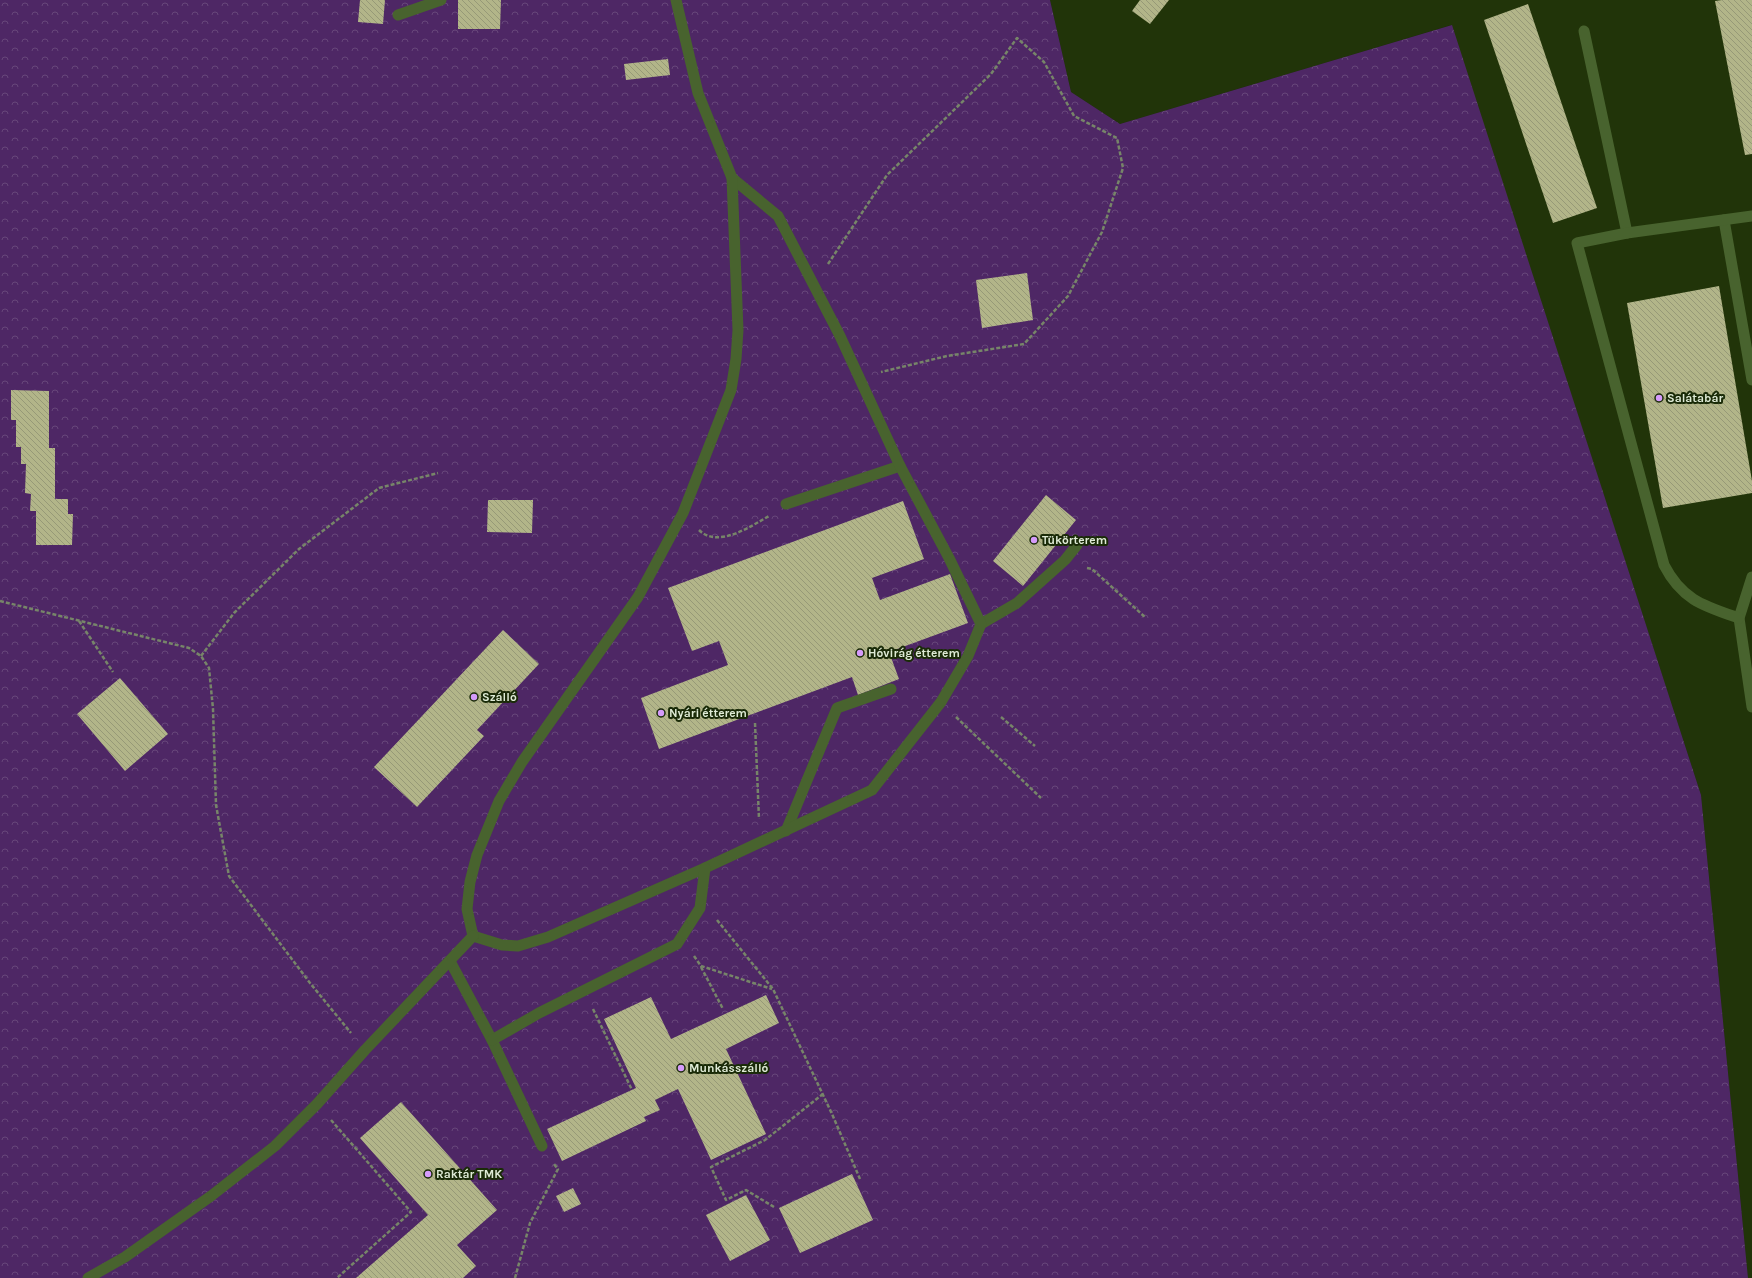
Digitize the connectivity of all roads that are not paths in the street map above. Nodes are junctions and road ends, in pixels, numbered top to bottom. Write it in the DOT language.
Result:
graph roads {
  1 [pos="441,0"];
  2 [pos="676,0"];
  3 [pos="398,15"];
  4 [pos="1584,31"];
  5 [pos="732,178"];
  6 [pos="1752,216"];
  7 [pos="1724,220"];
  8 [pos="1626,233"];
  9 [pos="1752,380"];
  10 [pos="900,466"];
  11 [pos="786,504"];
  12 [pos="1077,545"];
  13 [pos="1752,577"];
  14 [pos="1739,618"];
  15 [pos="981,624"];
  16 [pos="891,689"];
  17 [pos="1752,707"];
  18 [pos="786,831"];
  19 [pos="705,868"];
  20 [pos="473,936"];
  21 [pos="450,961"];
  22 [pos="492,1040"];
  23 [pos="542,1146"];
  24 [pos="88,1278"];
  1 -- 3 [label="lane"];
  2 -- 5 [label="lane"];
  4 -- 8 [label="lane"];
  5 -- 10 [label="lane"];
  5 -- 20 [label="lane"];
  6 -- 7 [label="lane"];
  7 -- 8 [label="lane"];
  7 -- 9 [label="lane"];
  8 -- 14 [label="lane"];
  10 -- 11 [label="lane"];
  10 -- 15 [label="lane"];
  12 -- 15 [label="lane"];
  13 -- 14 [label="lane"];
  14 -- 17 [label="lane"];
  15 -- 18 [label="lane"];
  16 -- 18 [label="lane"];
  18 -- 19 [label="lane"];
  19 -- 20 [label="lane"];
  19 -- 22 [label="lane"];
  20 -- 21 [label="lane"];
  21 -- 22 [label="lane"];
  21 -- 24 [label="lane"];
  22 -- 23 [label="lane"];
}
